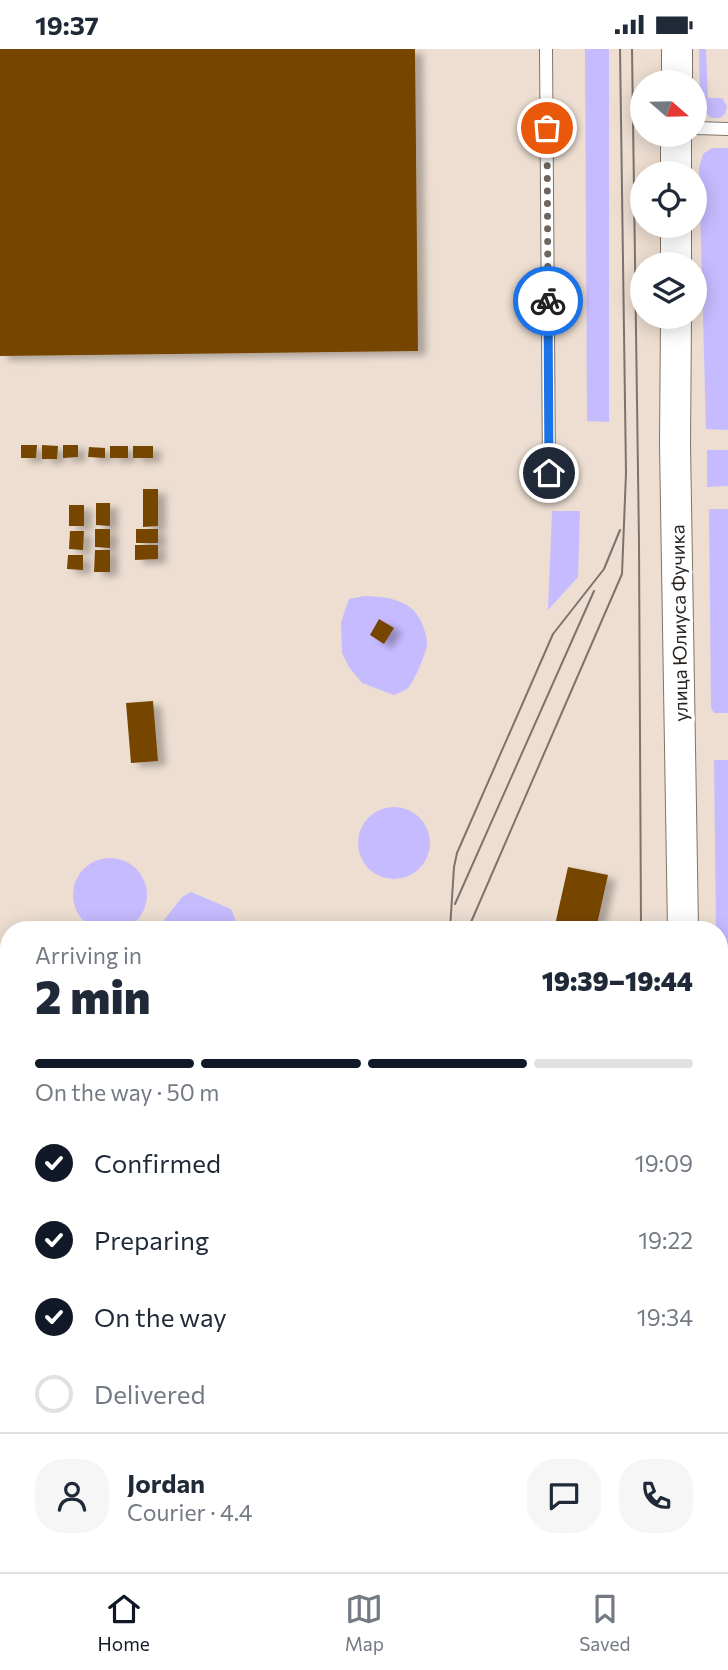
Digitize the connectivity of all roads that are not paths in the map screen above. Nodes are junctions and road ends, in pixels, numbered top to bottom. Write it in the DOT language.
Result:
graph roads {
  1 [pos="546,49"];
  2 [pos="677,49"];
  3 [pos="677,70"];
  4 [pos="707,128"];
  5 [pos="728,129"];
  6 [pos="676,329"];
  7 [pos="549,473"];
  8 [pos="684,921"];
  1 -- 7 [label="lane"];
  2 -- 3 [label="street"];
  4 -- 5 [label="lane"];
  6 -- 8 [label="street, улица Юлиуса Фучика"];
}
